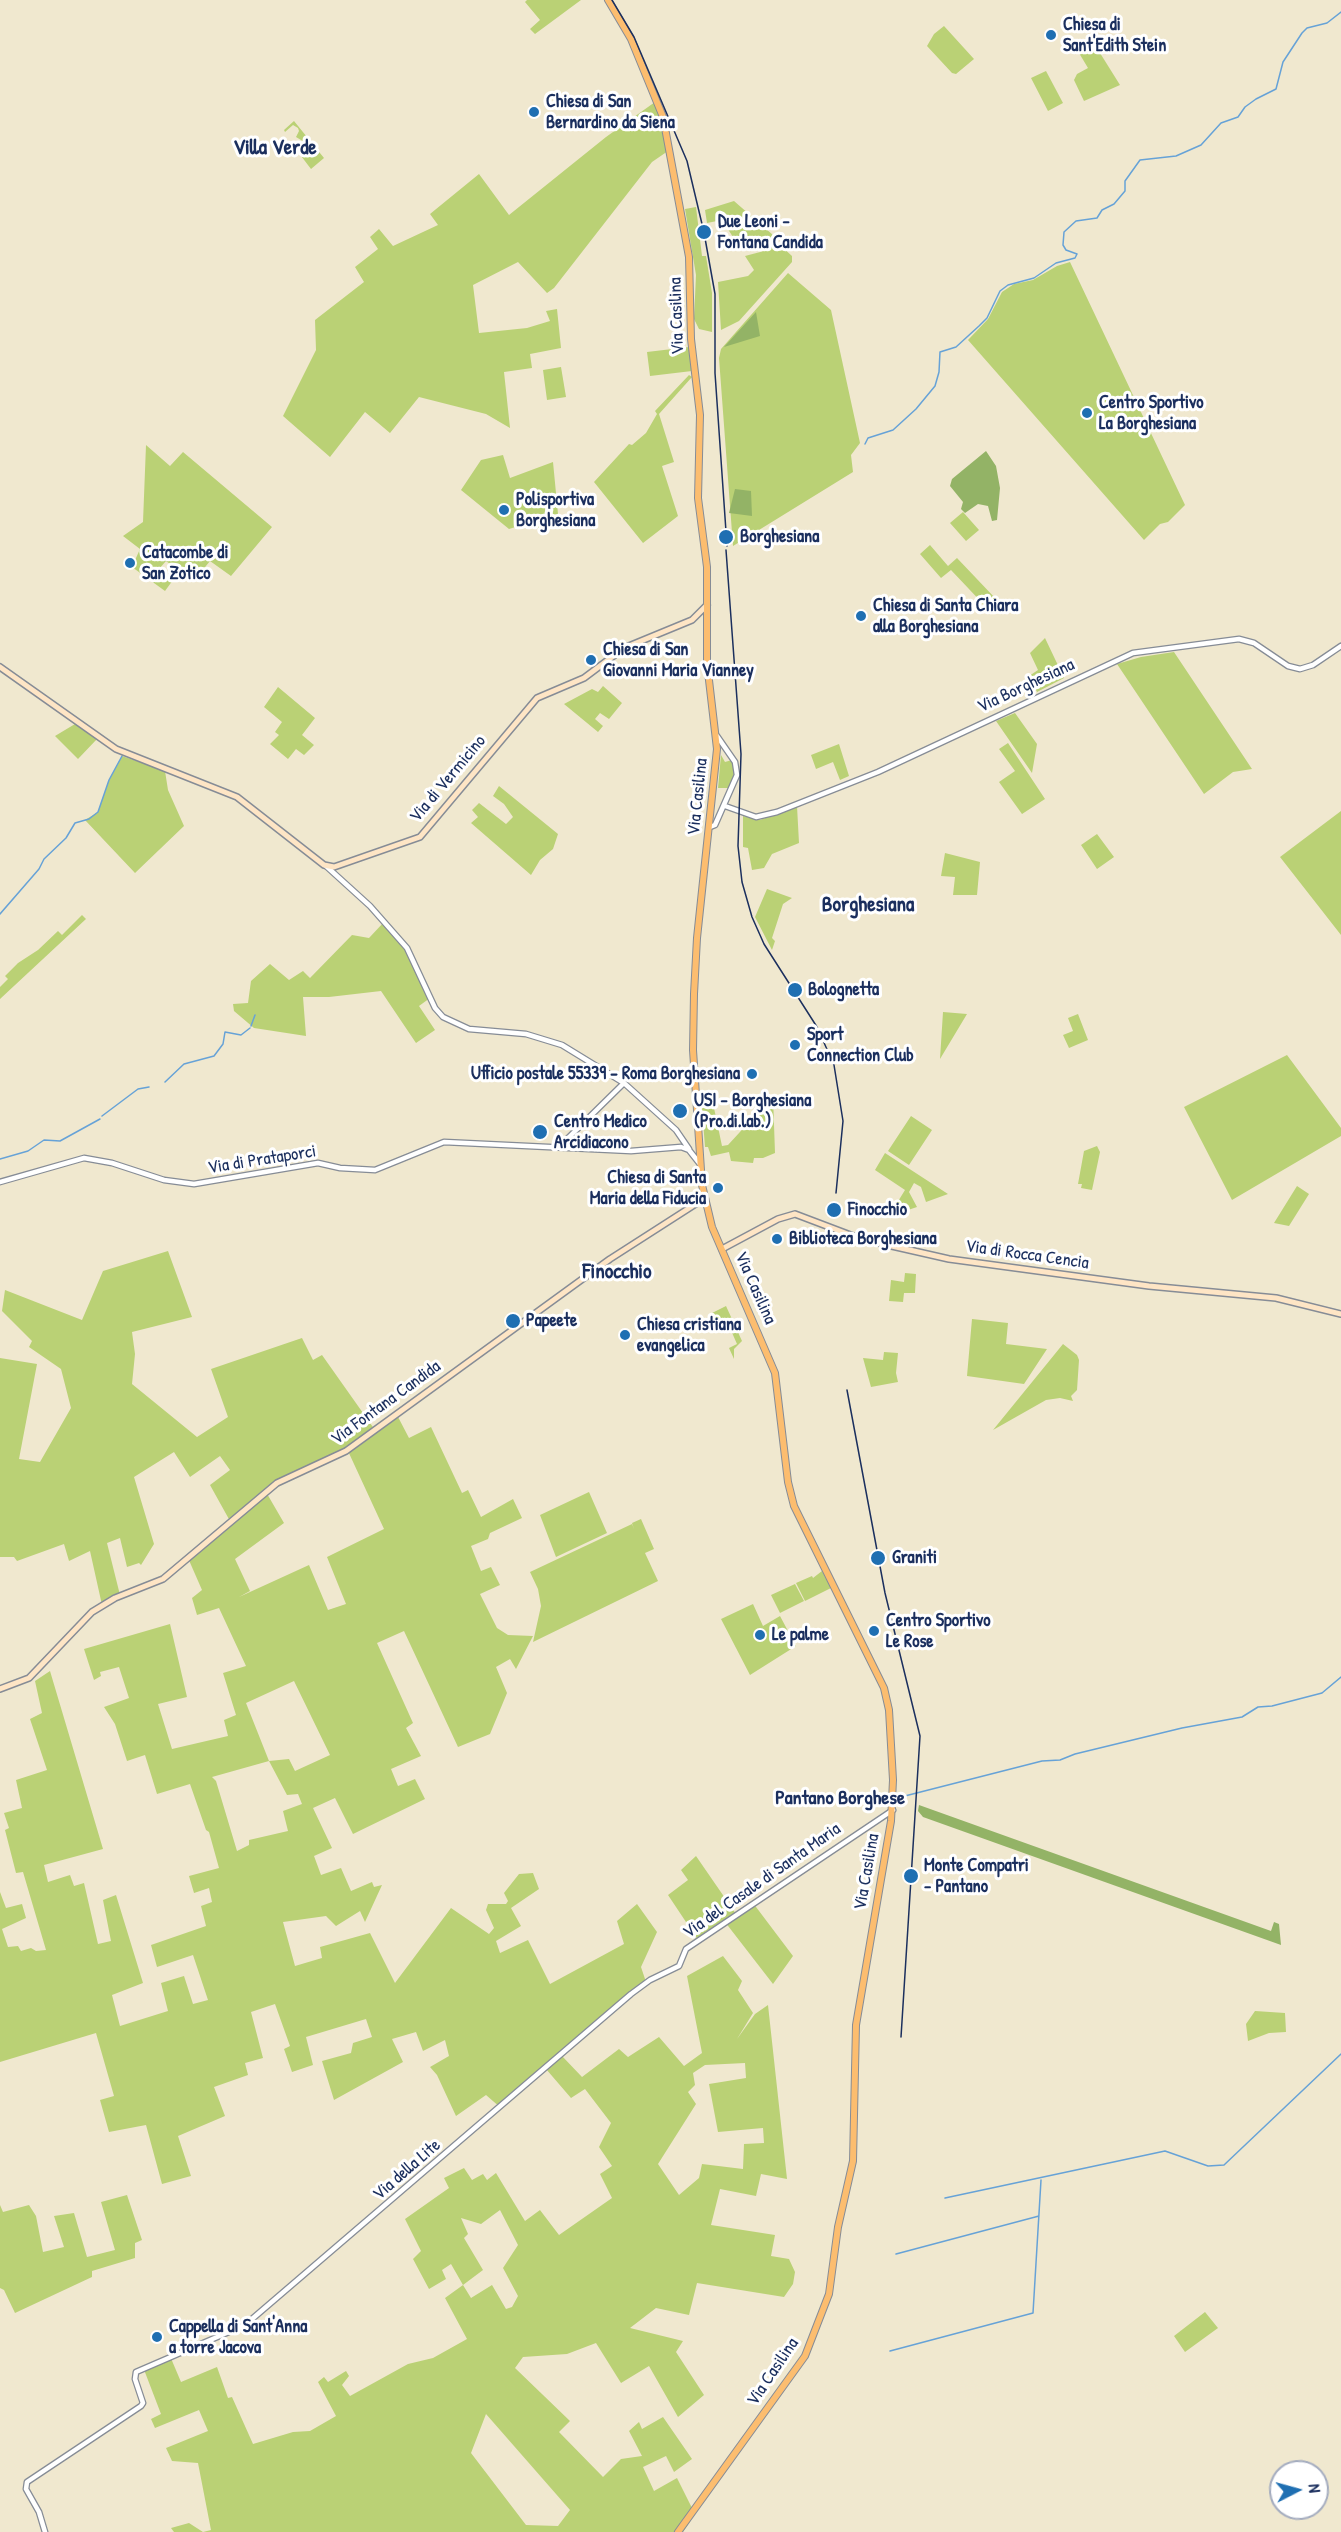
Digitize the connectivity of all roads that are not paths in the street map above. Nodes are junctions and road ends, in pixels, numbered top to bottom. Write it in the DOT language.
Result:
graph roads {
  1 [pos="609,0"];
  2 [pos="707,605"];
  3 [pos="699,616"];
  4 [pos="707,616"];
  5 [pos="692,620"];
  6 [pos="1341,646"];
  7 [pos="0,666"];
  8 [pos="717,736"];
  9 [pos="724,806"];
  10 [pos="711,827"];
  11 [pos="334,870"];
  12 [pos="624,1083"];
  13 [pos="561,1145"];
  14 [pos="689,1150"];
  15 [pos="699,1164"];
  16 [pos="0,1182"];
  17 [pos="705,1198"];
  18 [pos="722,1249"];
  19 [pos="1341,1314"];
  20 [pos="0,1689"];
  21 [pos="893,1810"];
  22 [pos="682,1961"];
  23 [pos="45,2532"];
  24 [pos="678,2532"];
  1 -- 2 [label="main road, Via Casilina"];
  2 -- 3 [label="main road, Via di Vermicino"];
  2 -- 4 [label="main road, Via Casilina"];
  3 -- 4 [label="main road, Via di Vermicino"];
  3 -- 5 [label="main road, Via di Vermicino"];
  4 -- 5 [label="main road, Via di Vermicino"];
  4 -- 8 [label="main road, Via Casilina"];
  5 -- 11 [label="main road, Via di Vermicino"];
  6 -- 9 [label="street, Via Borghesiana"];
  7 -- 11 [label="main road, Via di Vermicino"];
  8 -- 9 [label="street"];
  8 -- 10 [label="main road, Via Casilina"];
  9 -- 10 [label="street"];
  10 -- 15 [label="main road, Via Casilina"];
  11 -- 12 [label="street"];
  12 -- 13 [label="street"];
  12 -- 14 [label="street"];
  13 -- 14 [label="street, Via di Prataporci"];
  13 -- 16 [label="street, Via di Prataporci"];
  14 -- 15 [label="street"];
  15 -- 17 [label="main road, Via Casilina"];
  17 -- 18 [label="main road, Via Casilina"];
  17 -- 20 [label="main road, Via Fontana Candida"];
  18 -- 19 [label="main road, Via di Rocca Cencia"];
  18 -- 21 [label="main road, Via Casilina"];
  21 -- 22 [label="street, Via del Casale di Santa Maria"];
  21 -- 24 [label="main road, Via Casilina"];
  22 -- 23 [label="street, Via della Lite"];
}
